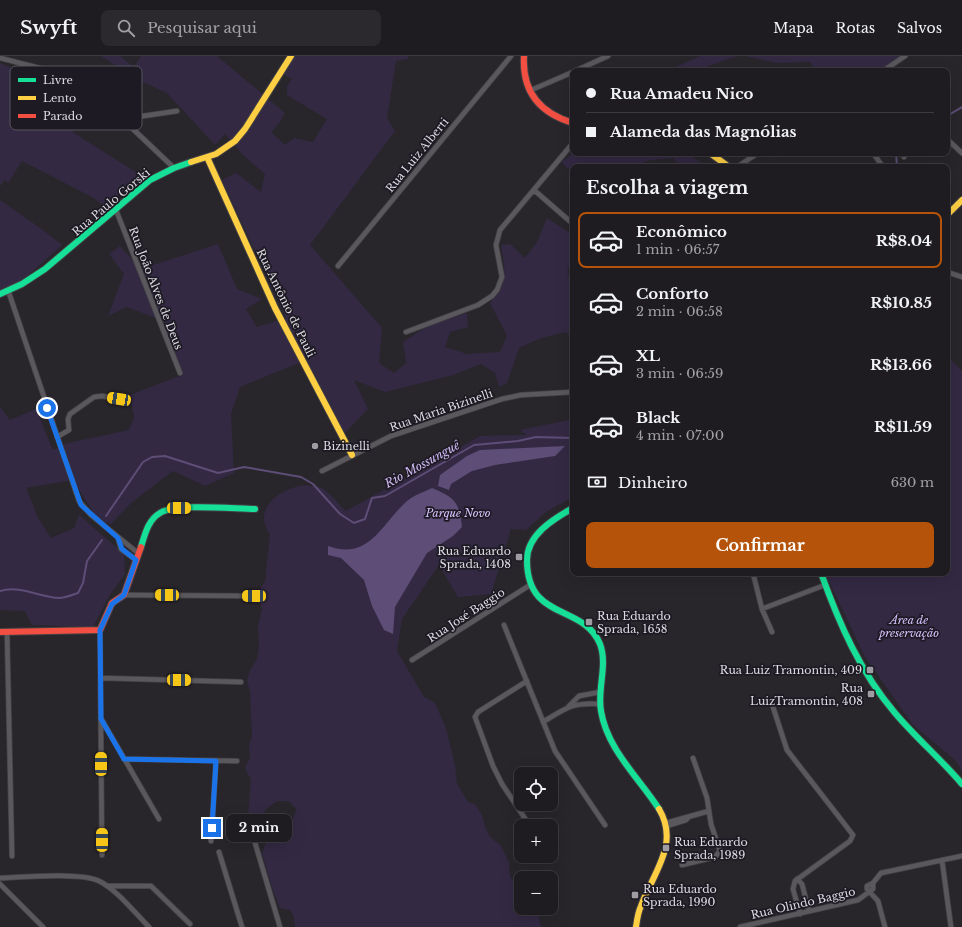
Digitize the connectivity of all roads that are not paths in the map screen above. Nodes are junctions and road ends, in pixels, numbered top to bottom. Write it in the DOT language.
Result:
graph roads {
  1 [pos="17,56"];
  2 [pos="291,56"];
  3 [pos="511,56"];
  4 [pos="524,56"];
  5 [pos="608,56"];
  6 [pos="905,56"];
  7 [pos="0,58"];
  8 [pos="14,62"];
  9 [pos="31,66"];
  10 [pos="581,68"];
  11 [pos="887,68"];
  12 [pos="570,73"];
  13 [pos="529,91"];
  14 [pos="177,111"];
  15 [pos="142,116"];
  16 [pos="570,122"];
  17 [pos="134,130"];
  18 [pos="950,142"];
  19 [pos="570,147"];
  20 [pos="570,150"];
  21 [pos="567,151"];
  22 [pos="962,153"];
  23 [pos="714,156"];
  24 [pos="754,156"];
  25 [pos="207,157"];
  26 [pos="725,164"];
  27 [pos="742,164"];
  28 [pos="174,168"];
  29 [pos="534,190"];
  30 [pos="962,200"];
  31 [pos="116,210"];
  32 [pos="950,212"];
  33 [pos="570,221"];
  34 [pos="338,266"];
  35 [pos="950,273"];
  36 [pos="962,277"];
  37 [pos="8,290"];
  38 [pos="0,294"];
  39 [pos="406,332"];
  40 [pos="180,374"];
  41 [pos="570,392"];
  42 [pos="119,399"];
  43 [pos="57,437"];
  44 [pos="352,455"];
  45 [pos="322,471"];
  46 [pos="255,509"];
  47 [pos="570,510"];
  48 [pos="118,538"];
  49 [pos="138,553"];
  50 [pos="136,560"];
  51 [pos="754,576"];
  52 [pos="822,576"];
  53 [pos="530,585"];
  54 [pos="825,585"];
  55 [pos="124,595"];
  56 [pos="254,596"];
  57 [pos="762,609"];
  58 [pos="504,625"];
  59 [pos="100,630"];
  60 [pos="7,631"];
  61 [pos="0,632"];
  62 [pos="772,632"];
  63 [pos="412,660"];
  64 [pos="101,678"];
  65 [pos="527,681"];
  66 [pos="241,682"];
  67 [pos="600,692"];
  68 [pos="600,704"];
  69 [pos="569,706"];
  70 [pos="773,706"];
  71 [pos="101,719"];
  72 [pos="543,722"];
  73 [pos="693,758"];
  74 [pos="124,759"];
  75 [pos="216,761"];
  76 [pos="237,761"];
  77 [pos="962,784"];
  78 [pos="709,812"];
  79 [pos="159,819"];
  80 [pos="525,819"];
  81 [pos="666,824"];
  82 [pos="605,825"];
  83 [pos="253,836"];
  84 [pos="211,841"];
  85 [pos="219,852"];
  86 [pos="102,855"];
  87 [pos="12,856"];
  88 [pos="962,856"];
  89 [pos="942,860"];
  90 [pos="682,865"];
  91 [pos="0,878"];
  92 [pos="797,880"];
  93 [pos="0,884"];
  94 [pos="107,886"];
  95 [pos="868,892"];
  96 [pos="809,911"];
  97 [pos="800,914"];
  98 [pos="38,922"];
  99 [pos="190,924"];
  100 [pos="34,927"];
  101 [pos="43,927"];
  102 [pos="149,927"];
  103 [pos="242,927"];
  104 [pos="280,927"];
  105 [pos="636,927"];
  106 [pos="740,927"];
  107 [pos="885,927"];
  108 [pos="951,927"];
  1 -- 8 [label="street"];
  2 -- 25 [label="street, Rua Paulo Gorski"];
  3 -- 34 [label="street, Rua Luiz Alberti"];
  4 -- 13 [label="street"];
  5 -- 10 [label="street"];
  6 -- 11 [label="street"];
  7 -- 8 [label="street"];
  8 -- 9 [label="street"];
  12 -- 13 [label="street"];
  13 -- 16 [label="street"];
  14 -- 15 [label="street"];
  17 -- 28 [label="street"];
  18 -- 22 [label="street"];
  19 -- 21 [label="street"];
  20 -- 21 [label="street"];
  21 -- 29 [label="street"];
  23 -- 26 [label="street"];
  24 -- 27 [label="street"];
  25 -- 28 [label="street, Rua Paulo Gorski"];
  25 -- 44 [label="street, Rua Antônio de Pauli"];
  28 -- 31 [label="street, Rua Paulo Gorski"];
  29 -- 33 [label="street"];
  29 -- 39 [label="street"];
  30 -- 32 [label="street"];
  31 -- 37 [label="street, Rua Paulo Gorski"];
  31 -- 40 [label="street, Rua João Alves de Deus"];
  35 -- 36 [label="street"];
  37 -- 38 [label="street, Rua Paulo Gorski"];
  37 -- 43 [label="street"];
  41 -- 44 [label="street, Rua Maria Bizinelli"];
  42 -- 43 [label="street"];
  43 -- 48 [label="street"];
  44 -- 45 [label="street, Rua Maria Bizinelli"];
  46 -- 49 [label="street"];
  47 -- 53 [label="street"];
  48 -- 49 [label="street"];
  48 -- 50 [label="street"];
  49 -- 50 [label="street"];
  50 -- 55 [label="street"];
  51 -- 57 [label="street"];
  52 -- 54 [label="street"];
  53 -- 63 [label="street, Rua José Baggio"];
  53 -- 67 [label="street"];
  54 -- 57 [label="street"];
  54 -- 77 [label="street"];
  55 -- 56 [label="street"];
  55 -- 59 [label="street"];
  57 -- 62 [label="street"];
  58 -- 65 [label="street"];
  59 -- 60 [label="street"];
  59 -- 64 [label="street"];
  60 -- 61 [label="street"];
  60 -- 87 [label="street"];
  64 -- 66 [label="street"];
  64 -- 71 [label="street"];
  65 -- 72 [label="street"];
  65 -- 80 [label="street"];
  67 -- 68 [label="street"];
  67 -- 69 [label="street"];
  68 -- 69 [label="street"];
  68 -- 81 [label="street"];
  69 -- 72 [label="street"];
  70 -- 92 [label="street"];
  71 -- 74 [label="street"];
  71 -- 86 [label="street"];
  72 -- 82 [label="street"];
  73 -- 78 [label="street"];
  74 -- 75 [label="street"];
  74 -- 79 [label="street"];
  75 -- 76 [label="street"];
  75 -- 84 [label="street"];
  78 -- 81 [label="street"];
  78 -- 90 [label="street"];
  81 -- 105 [label="street"];
  83 -- 104 [label="street"];
  85 -- 103 [label="street"];
  88 -- 89 [label="street"];
  89 -- 95 [label="street"];
  89 -- 108 [label="street"];
  91 -- 94 [label="street"];
  92 -- 96 [label="street"];
  92 -- 97 [label="street"];
  93 -- 98 [label="street"];
  94 -- 99 [label="street"];
  94 -- 102 [label="street"];
  95 -- 96 [label="street, Rua Olindo Baggio"];
  95 -- 107 [label="street"];
  96 -- 97 [label="street, Rua Olindo Baggio"];
  97 -- 106 [label="street, Rua Olindo Baggio"];
  98 -- 100 [label="street"];
  98 -- 101 [label="street"];
}
